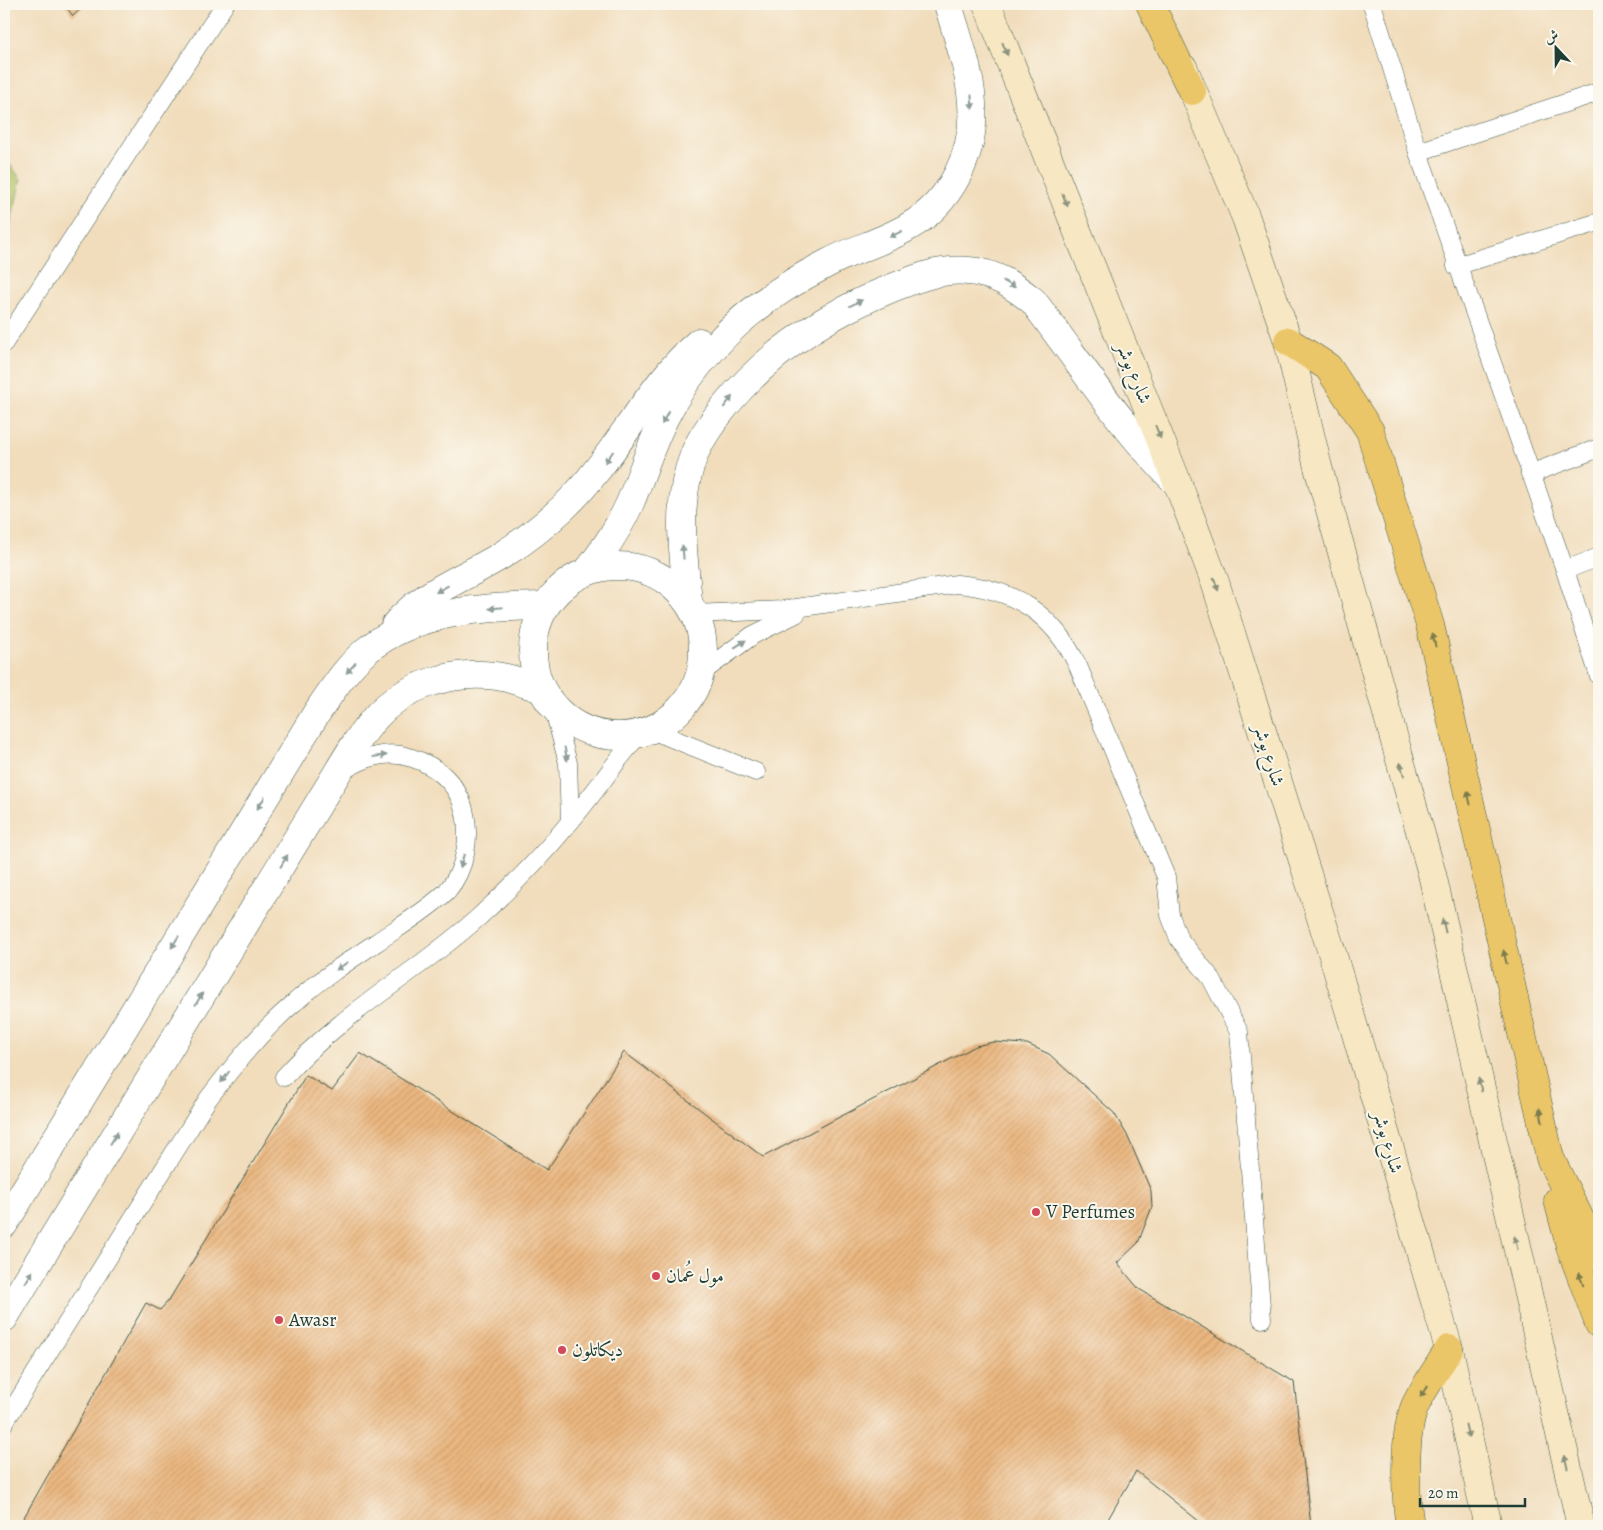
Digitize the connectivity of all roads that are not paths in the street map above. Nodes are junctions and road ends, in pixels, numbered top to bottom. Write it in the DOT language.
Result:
graph roads {
  1 [pos="225,4"];
  2 [pos="948,4"];
  3 [pos="987,4"];
  4 [pos="1150,4"];
  5 [pos="1161,4"];
  6 [pos="1372,4"];
  7 [pos="1192,91"];
  8 [pos="1599,92"];
  9 [pos="1418,152"];
  10 [pos="1599,222"];
  11 [pos="1456,266"];
  12 [pos="765,303"];
  13 [pos="1288,341"];
  14 [pos="4,344"];
  15 [pos="1599,448"];
  16 [pos="1530,474"];
  17 [pos="1178,484"];
  18 [pos="1599,557"];
  19 [pos="1565,570"];
  20 [pos="588,571"];
  21 [pos="545,606"];
  22 [pos="812,606"];
  23 [pos="691,607"];
  24 [pos="386,636"];
  25 [pos="701,673"];
  26 [pos="1599,676"];
  27 [pos="547,698"];
  28 [pos="645,732"];
  29 [pos="756,772"];
  30 [pos="336,775"];
  31 [pos="570,822"];
  32 [pos="284,1077"];
  33 [pos="1550,1158"];
  34 [pos="4,1224"];
  35 [pos="1599,1257"];
  36 [pos="4,1318"];
  37 [pos="1262,1318"];
  38 [pos="1599,1324"];
  39 [pos="1449,1349"];
  40 [pos="4,1423"];
  41 [pos="1410,1526"];
  42 [pos="1488,1526"];
  43 [pos="1580,1526"];
  1 -- 14 [label="lane"];
  2 -- 12 [label="street, one-way"];
  3 -- 17 [label="main road, شارع بوشر, one-way"];
  4 -- 7 [label="main road"];
  5 -- 7 [label="main road"];
  6 -- 9 [label="lane"];
  7 -- 13 [label="main road"];
  8 -- 9 [label="lane"];
  9 -- 11 [label="lane"];
  10 -- 11 [label="lane"];
  11 -- 16 [label="lane"];
  12 -- 20 [label="street, one-way"];
  12 -- 24 [label="street, one-way"];
  33 -- 13 [label="main road, one-way"];
  43 -- 13 [label="main road, one-way"];
  15 -- 16 [label="lane"];
  16 -- 19 [label="lane"];
  23 -- 17 [label="street, one-way"];
  17 -- 39 [label="main road, شارع بوشر, one-way"];
  18 -- 19 [label="lane"];
  19 -- 26 [label="lane"];
  20 -- 21 [label="street"];
  20 -- 23 [label="street"];
  21 -- 24 [label="street, one-way"];
  21 -- 27 [label="street"];
  22 -- 23 [label="lane"];
  25 -- 22 [label="lane, one-way"];
  22 -- 37 [label="lane"];
  23 -- 25 [label="street"];
  24 -- 34 [label="street, one-way"];
  25 -- 28 [label="street"];
  27 -- 28 [label="street"];
  27 -- 30 [label="street"];
  27 -- 31 [label="lane, one-way"];
  28 -- 29 [label="lane"];
  28 -- 31 [label="lane"];
  36 -- 30 [label="street, one-way"];
  30 -- 40 [label="lane, one-way"];
  31 -- 32 [label="lane"];
  33 -- 35 [label="main road"];
  38 -- 33 [label="main road, one-way"];
  39 -- 41 [label="main road, one-way"];
  39 -- 42 [label="main road, شارع بوشر, one-way"];
}
